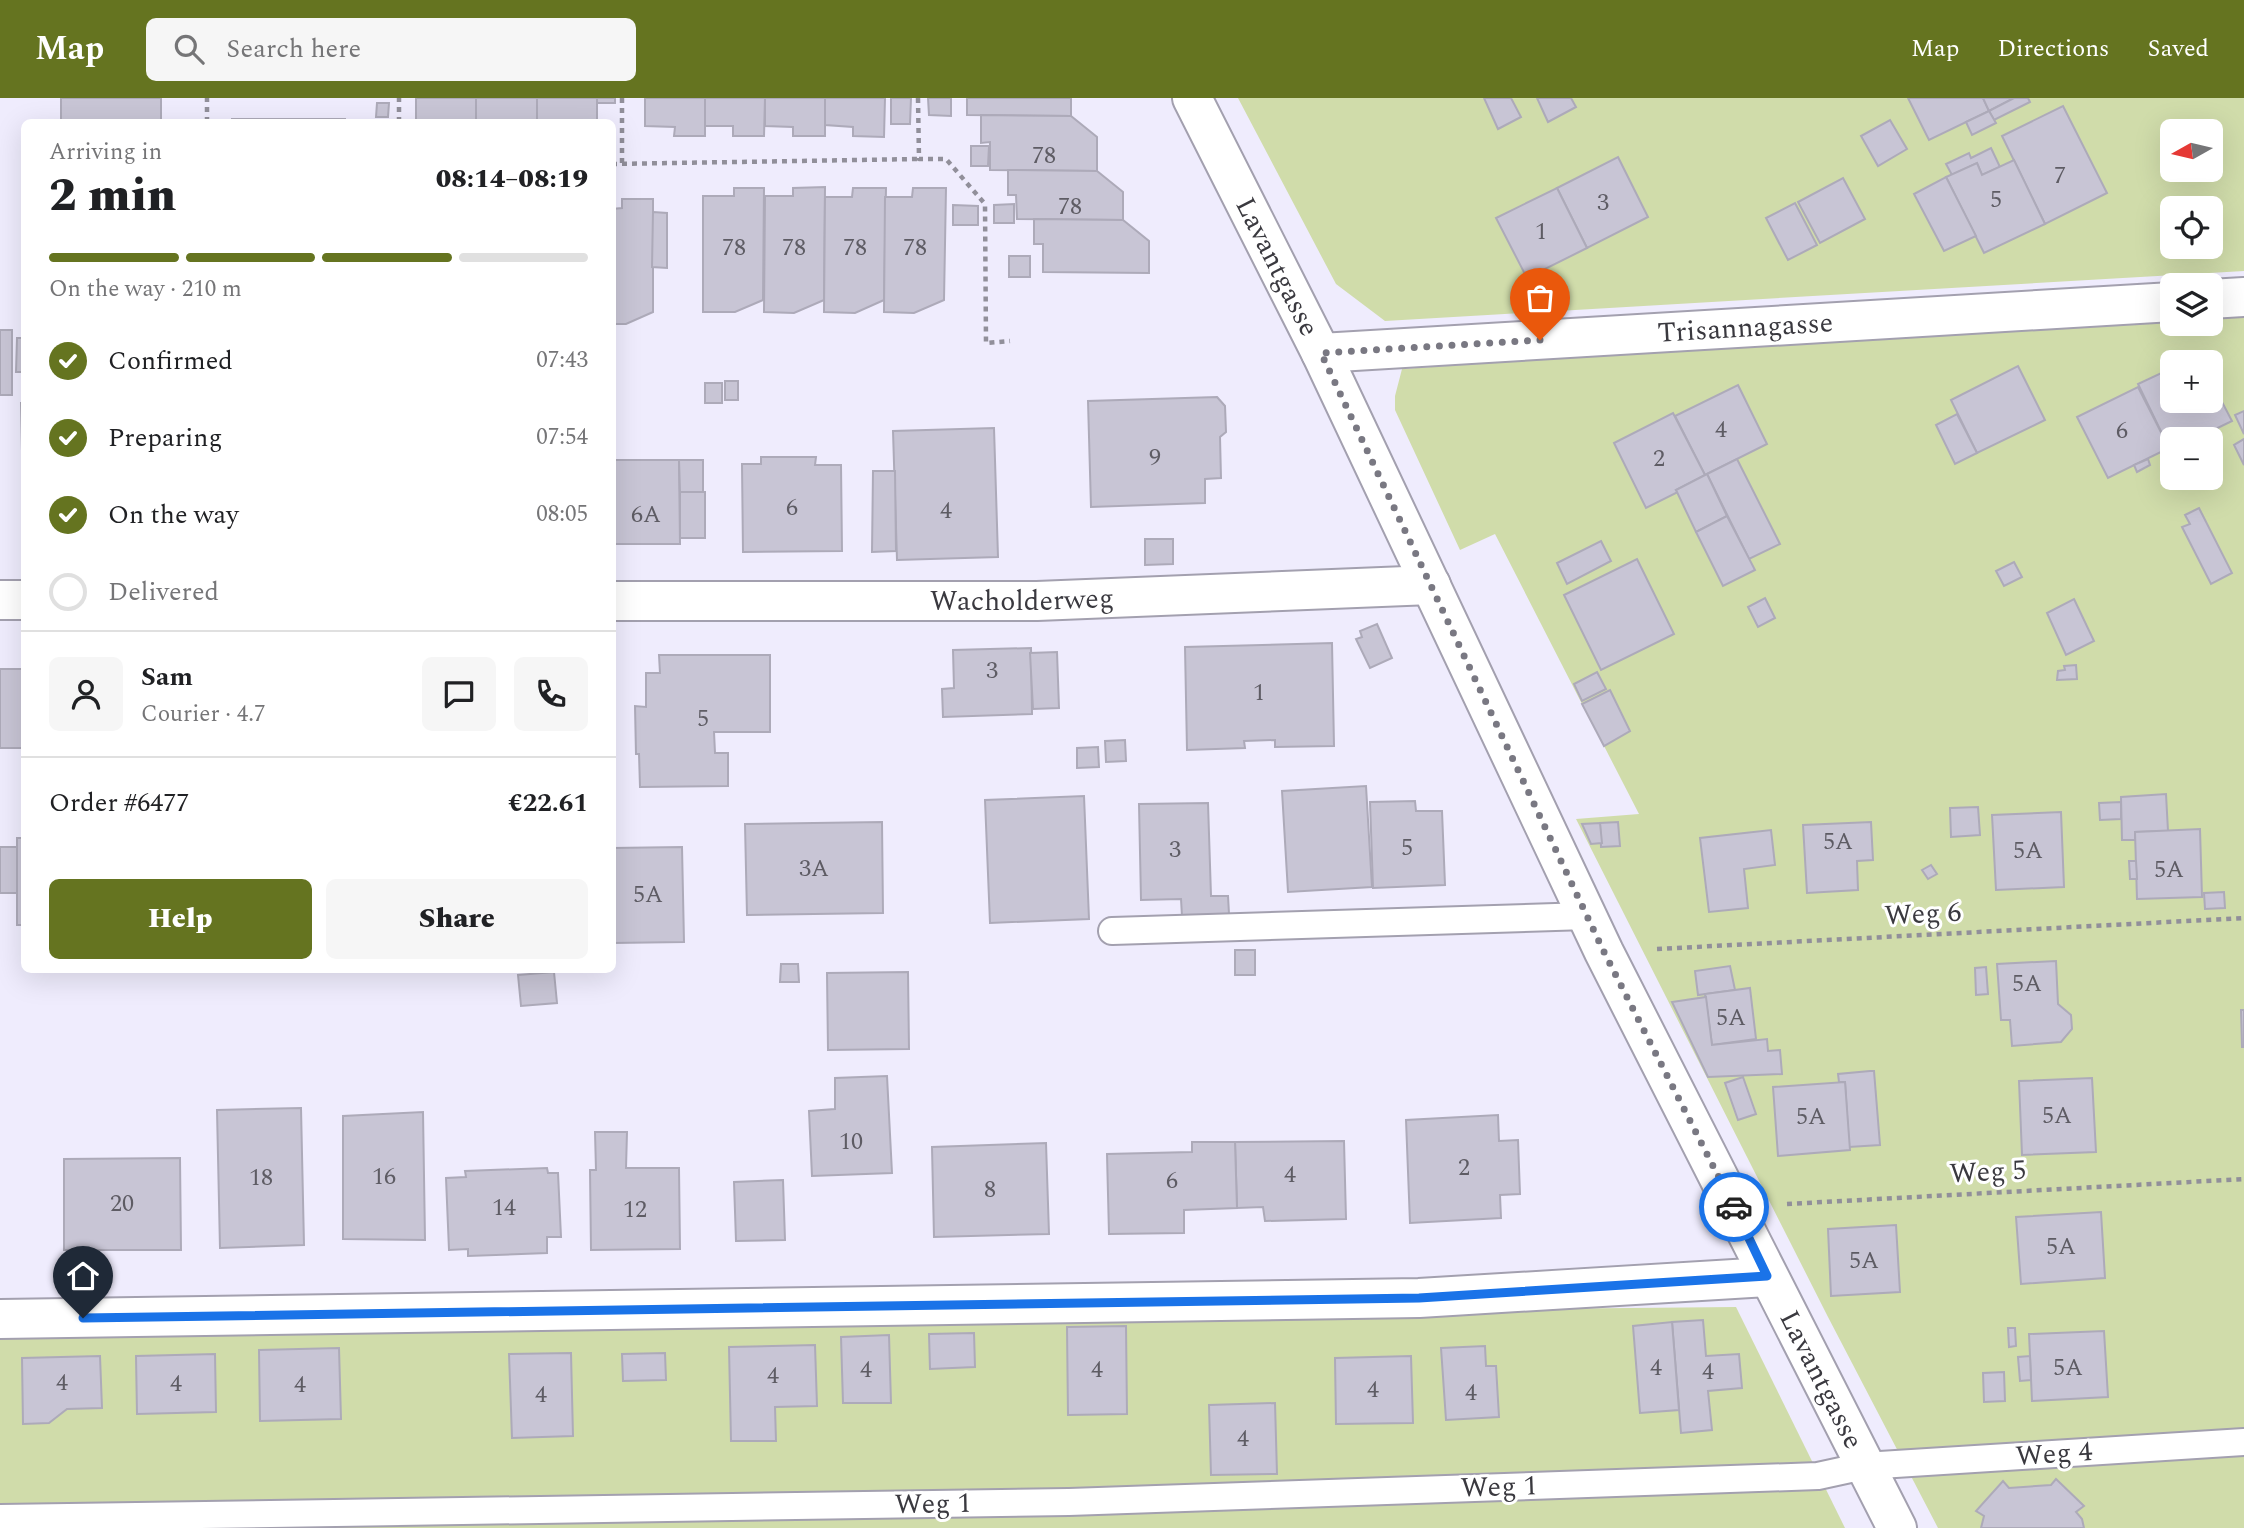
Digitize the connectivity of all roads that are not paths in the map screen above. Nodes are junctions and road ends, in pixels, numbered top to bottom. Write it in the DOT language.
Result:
graph roads {
  1 [pos="1192,98"];
  2 [pos="2244,297"];
  3 [pos="2223,298"];
  4 [pos="2160,303"];
  5 [pos="1321,353"];
  6 [pos="1432,585"];
  7 [pos="0,600"];
  8 [pos="21,600"];
  9 [pos="616,601"];
  10 [pos="1587,916"];
  11 [pos="1112,931"];
  12 [pos="1767,1276"];
  13 [pos="0,1319"];
  14 [pos="2244,1442"];
  15 [pos="1864,1466"];
  16 [pos="0,1518"];
  17 [pos="1897,1528"];
  1 -- 5 [label="street, Lavantgasse"];
  2 -- 3 [label="street"];
  4 -- 5 [label="street, Trisannagasse"];
  5 -- 6 [label="street, Lavantgasse"];
  6 -- 9 [label="street, Wacholderweg"];
  6 -- 10 [label="street, Lavantgasse"];
  7 -- 8 [label="street"];
  10 -- 11 [label="lane"];
  10 -- 12 [label="street, Lavantgasse"];
  12 -- 13 [label="street"];
  12 -- 15 [label="street, Lavantgasse"];
  14 -- 15 [label="lane, Weg 4"];
  15 -- 16 [label="lane, Weg 1"];
  15 -- 17 [label="street, Lavantgasse"];
}
